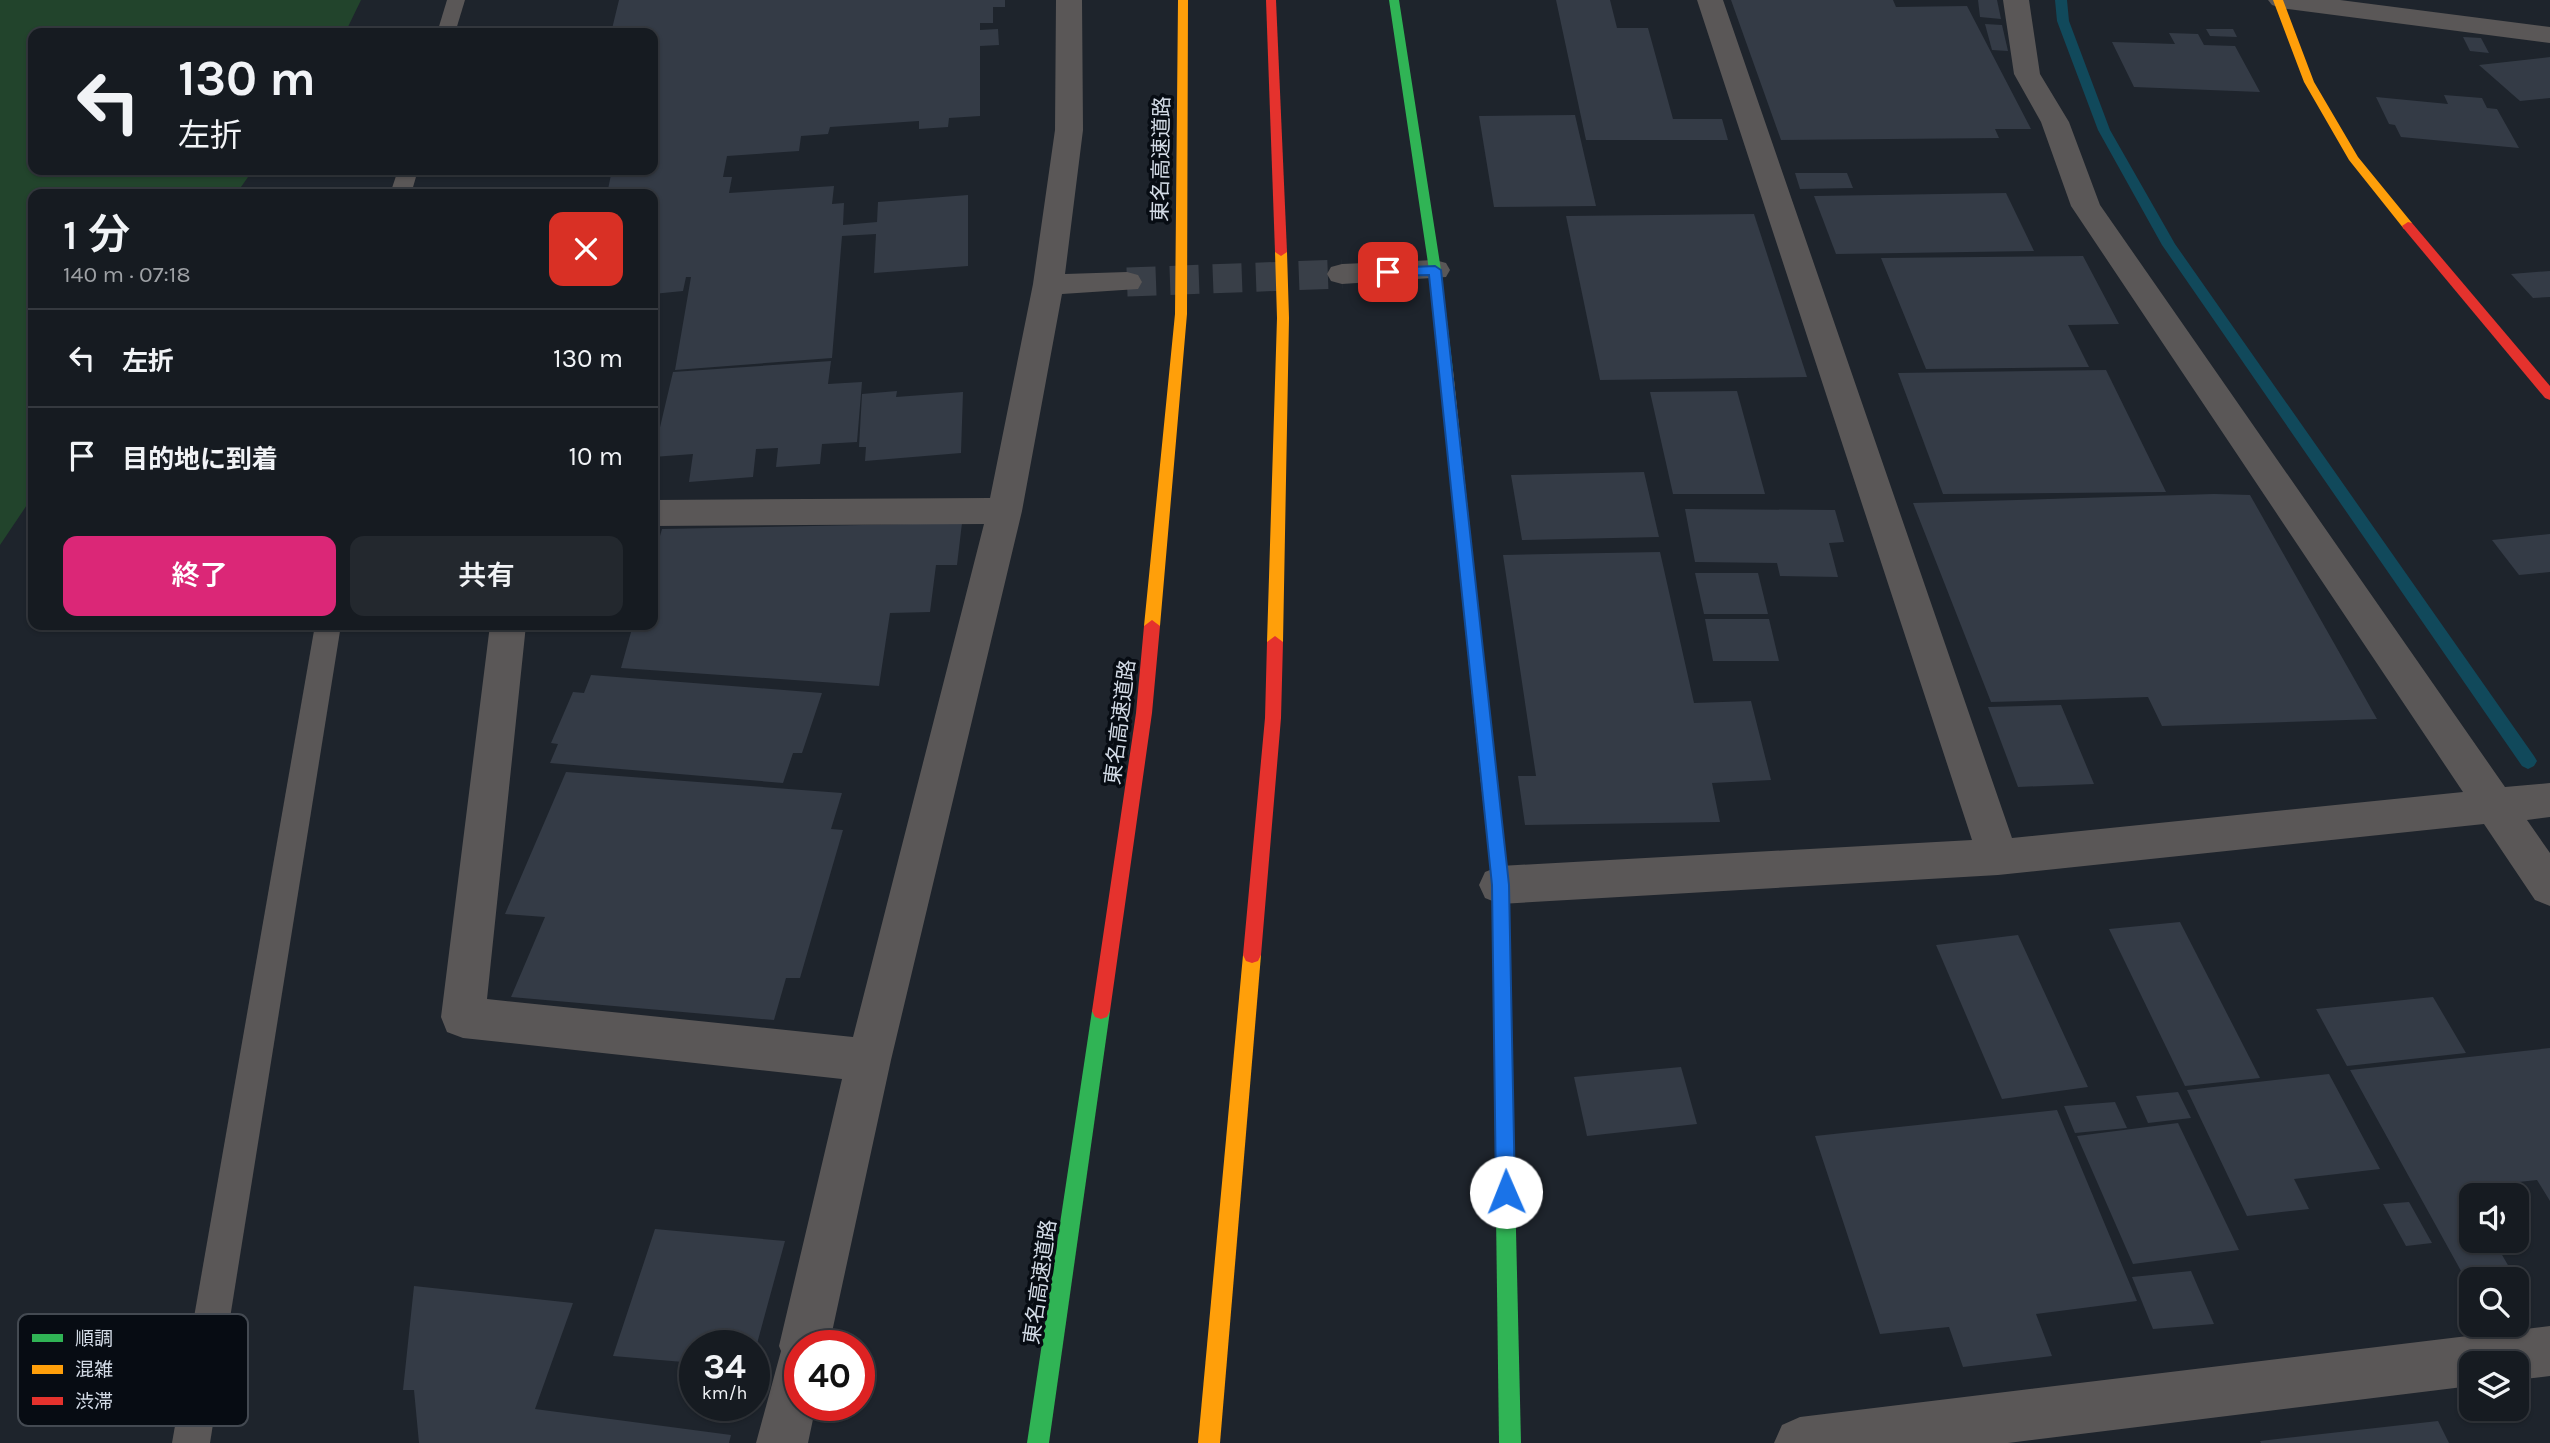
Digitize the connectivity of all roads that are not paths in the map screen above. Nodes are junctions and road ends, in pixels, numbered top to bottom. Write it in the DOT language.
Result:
graph roads {
  1 [pos="456,0"];
  2 [pos="1069,0"];
  3 [pos="1183,0"];
  4 [pos="1270,0"];
  5 [pos="1394,0"];
  6 [pos="1710,0"];
  7 [pos="2016,0"];
  8 [pos="2279,0"];
  9 [pos="448,28"];
  10 [pos="2550,35"];
  11 [pos="1435,270"];
  12 [pos="1342,274"];
  13 [pos="1127,282"];
  14 [pos="1048,284"];
  15 [pos="2550,395"];
  16 [pos="1005,511"];
  17 [pos="658,513"];
  18 [pos="327,630"];
  19 [pos="507,630"];
  20 [pos="2550,800"];
  21 [pos="2494,805"];
  22 [pos="1998,857"];
  23 [pos="1500,885"];
  24 [pos="2550,887"];
  25 [pos="869,1060"];
  26 [pos="213,1314"];
  27 [pos="808,1330"];
  28 [pos="2550,1351"];
  29 [pos="787,1421"];
  30 [pos="782,1443"];
  31 [pos="1038,1443"];
  32 [pos="1209,1443"];
  33 [pos="1510,1443"];
  34 [pos="1800,1443"];
  1 -- 9 [label="lane"];
  2 -- 14 [label="street"];
  3 -- 31 [label="main road, 東名高速道路"];
  4 -- 32 [label="main road"];
  5 -- 11 [label="main road"];
  6 -- 22 [label="street"];
  7 -- 21 [label="street"];
  8 -- 10 [label="street"];
  8 -- 15 [label="main road"];
  11 -- 12 [label="street"];
  11 -- 23 [label="main road"];
  13 -- 14 [label="street"];
  14 -- 16 [label="street"];
  16 -- 17 [label="street"];
  16 -- 25 [label="street"];
  18 -- 26 [label="lane"];
  19 -- 25 [label="street"];
  20 -- 21 [label="street"];
  21 -- 22 [label="street"];
  21 -- 24 [label="street"];
  22 -- 23 [label="street"];
  23 -- 33 [label="main road"];
  25 -- 27 [label="street"];
  28 -- 34 [label="street"];
  29 -- 30 [label="street"];
}
